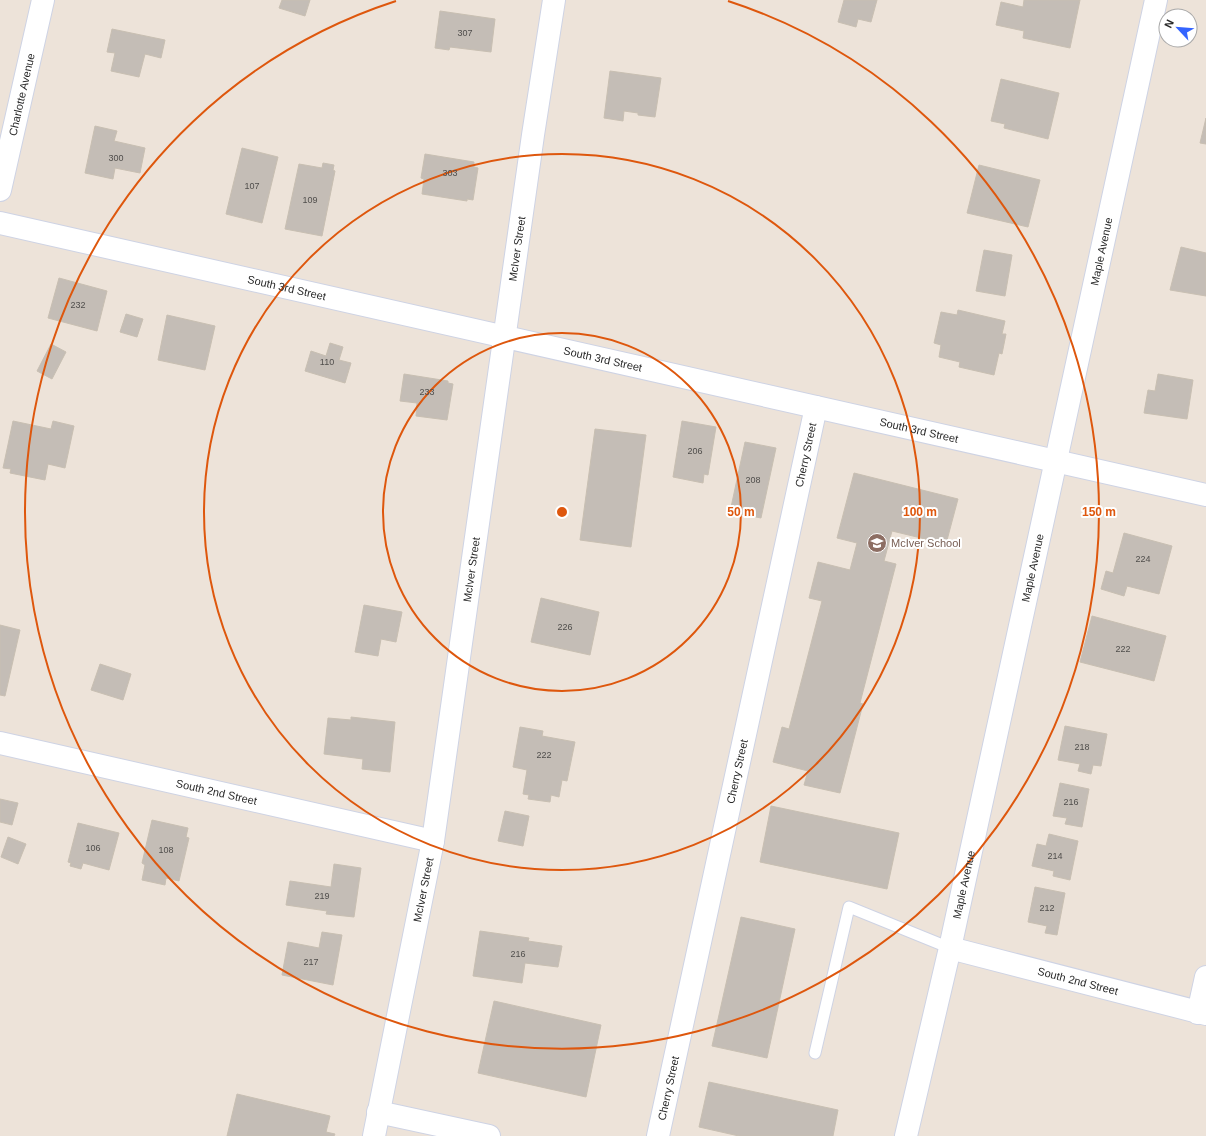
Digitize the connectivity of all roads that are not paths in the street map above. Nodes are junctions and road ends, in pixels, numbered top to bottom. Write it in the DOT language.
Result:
graph roads {
  1 [pos="43,0"];
  2 [pos="554,0"];
  3 [pos="1156,0"];
  4 [pos="0,190"];
  5 [pos="0,223"];
  6 [pos="504,337"];
  7 [pos="816,407"];
  8 [pos="1056,461"];
  9 [pos="1206,495"];
  10 [pos="0,744"];
  11 [pos="433,841"];
  12 [pos="950,948"];
  13 [pos="1206,977"];
  14 [pos="1202,1014"];
  15 [pos="815,1053"];
  16 [pos="378,1112"];
  17 [pos="374,1136"];
  18 [pos="489,1136"];
  19 [pos="658,1136"];
  20 [pos="906,1136"];
  1 -- 4 [label="street, Charlotte Avenue"];
  2 -- 6 [label="street, McIver Street"];
  3 -- 8 [label="street, Maple Avenue"];
  5 -- 6 [label="street, South 3rd Street"];
  6 -- 7 [label="street, South 3rd Street"];
  6 -- 11 [label="street, McIver Street"];
  7 -- 8 [label="street, South 3rd Street"];
  7 -- 19 [label="street, Cherry Street"];
  8 -- 9 [label="street, South 3rd Street"];
  8 -- 12 [label="street, Maple Avenue"];
  10 -- 11 [label="street, South 2nd Street"];
  11 -- 16 [label="street, McIver Street"];
  12 -- 14 [label="street, South 2nd Street"];
  12 -- 15 [label="lane"];
  12 -- 20 [label="street, Maple Avenue"];
  13 -- 14 [label="street"];
  16 -- 17 [label="street, McIver Street"];
  16 -- 18 [label="street"];
}
